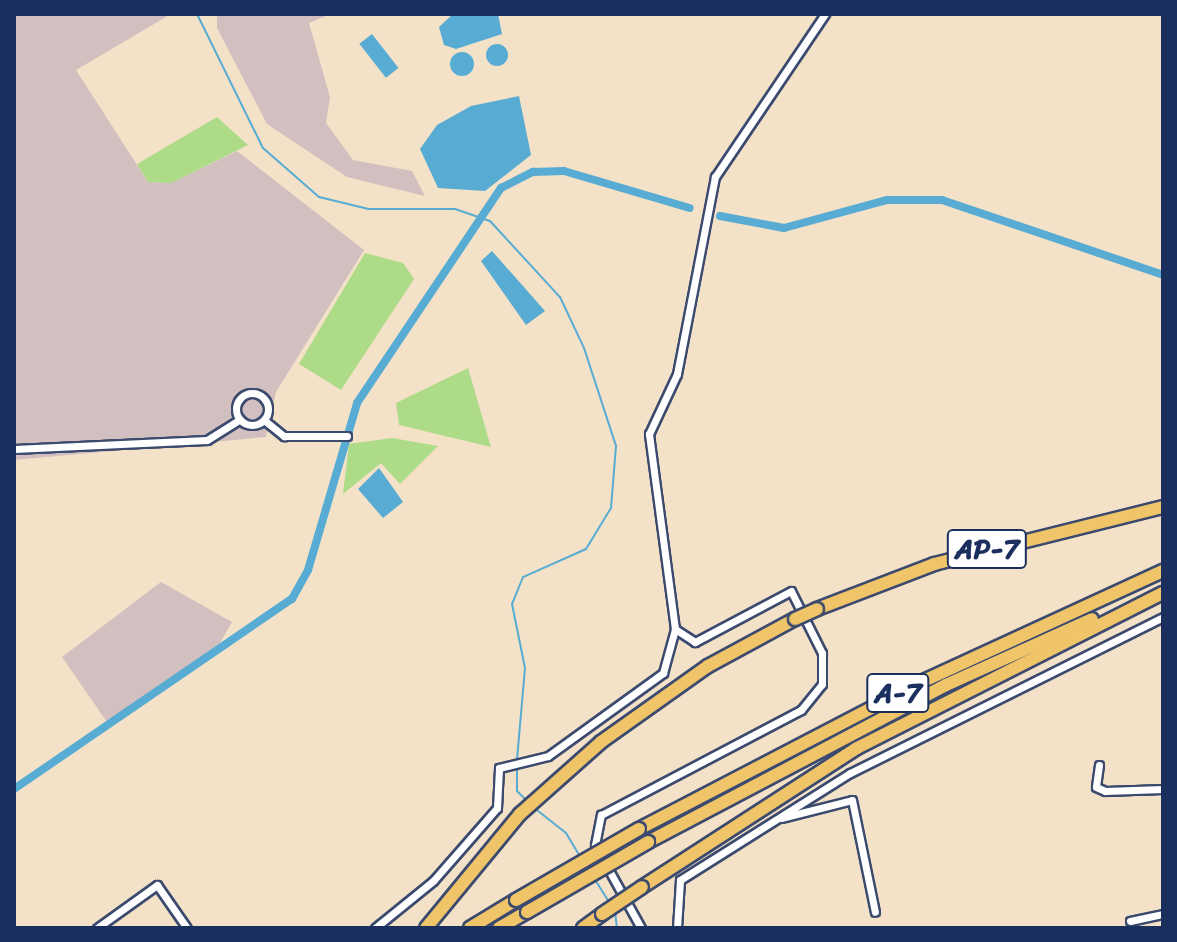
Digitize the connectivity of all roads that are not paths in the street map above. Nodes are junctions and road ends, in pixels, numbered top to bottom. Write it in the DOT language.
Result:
graph roads {
  1 [pos="825,14"];
  2 [pos="240,419"];
  3 [pos="264,420"];
  4 [pos="343,435"];
  5 [pos="14,449"];
  6 [pos="1163,507"];
  7 [pos="1163,571"];
  8 [pos="1163,592"];
  9 [pos="1163,617"];
  10 [pos="675,629"];
  11 [pos="1099,765"];
  12 [pos="1163,789"];
  13 [pos="775,820"];
  14 [pos="875,912"];
  15 [pos="1163,914"];
  16 [pos="1130,921"];
  17 [pos="97,928"];
  18 [pos="187,928"];
  19 [pos="375,928"];
  20 [pos="426,928"];
  21 [pos="470,928"];
  22 [pos="499,928"];
  23 [pos="583,928"];
  24 [pos="641,928"];
  25 [pos="677,928"];
  1 -- 10 [label="street"];
  2 -- 3 [label="street"];
  2 -- 3 [label="street"];
  2 -- 5 [label="street"];
  3 -- 4 [label="street"];
  6 -- 20 [label="highway, AP-7, bridge"];
  7 -- 21 [label="highway, A-7, bridge"];
  8 -- 22 [label="highway, A-7, bridge"];
  8 -- 23 [label="highway, bridge"];
  9 -- 13 [label="street"];
  10 -- 19 [label="street"];
  10 -- 24 [label="street"];
  11 -- 12 [label="street"];
  13 -- 14 [label="street"];
  13 -- 25 [label="street"];
  15 -- 16 [label="street"];
  17 -- 18 [label="street"];
}
